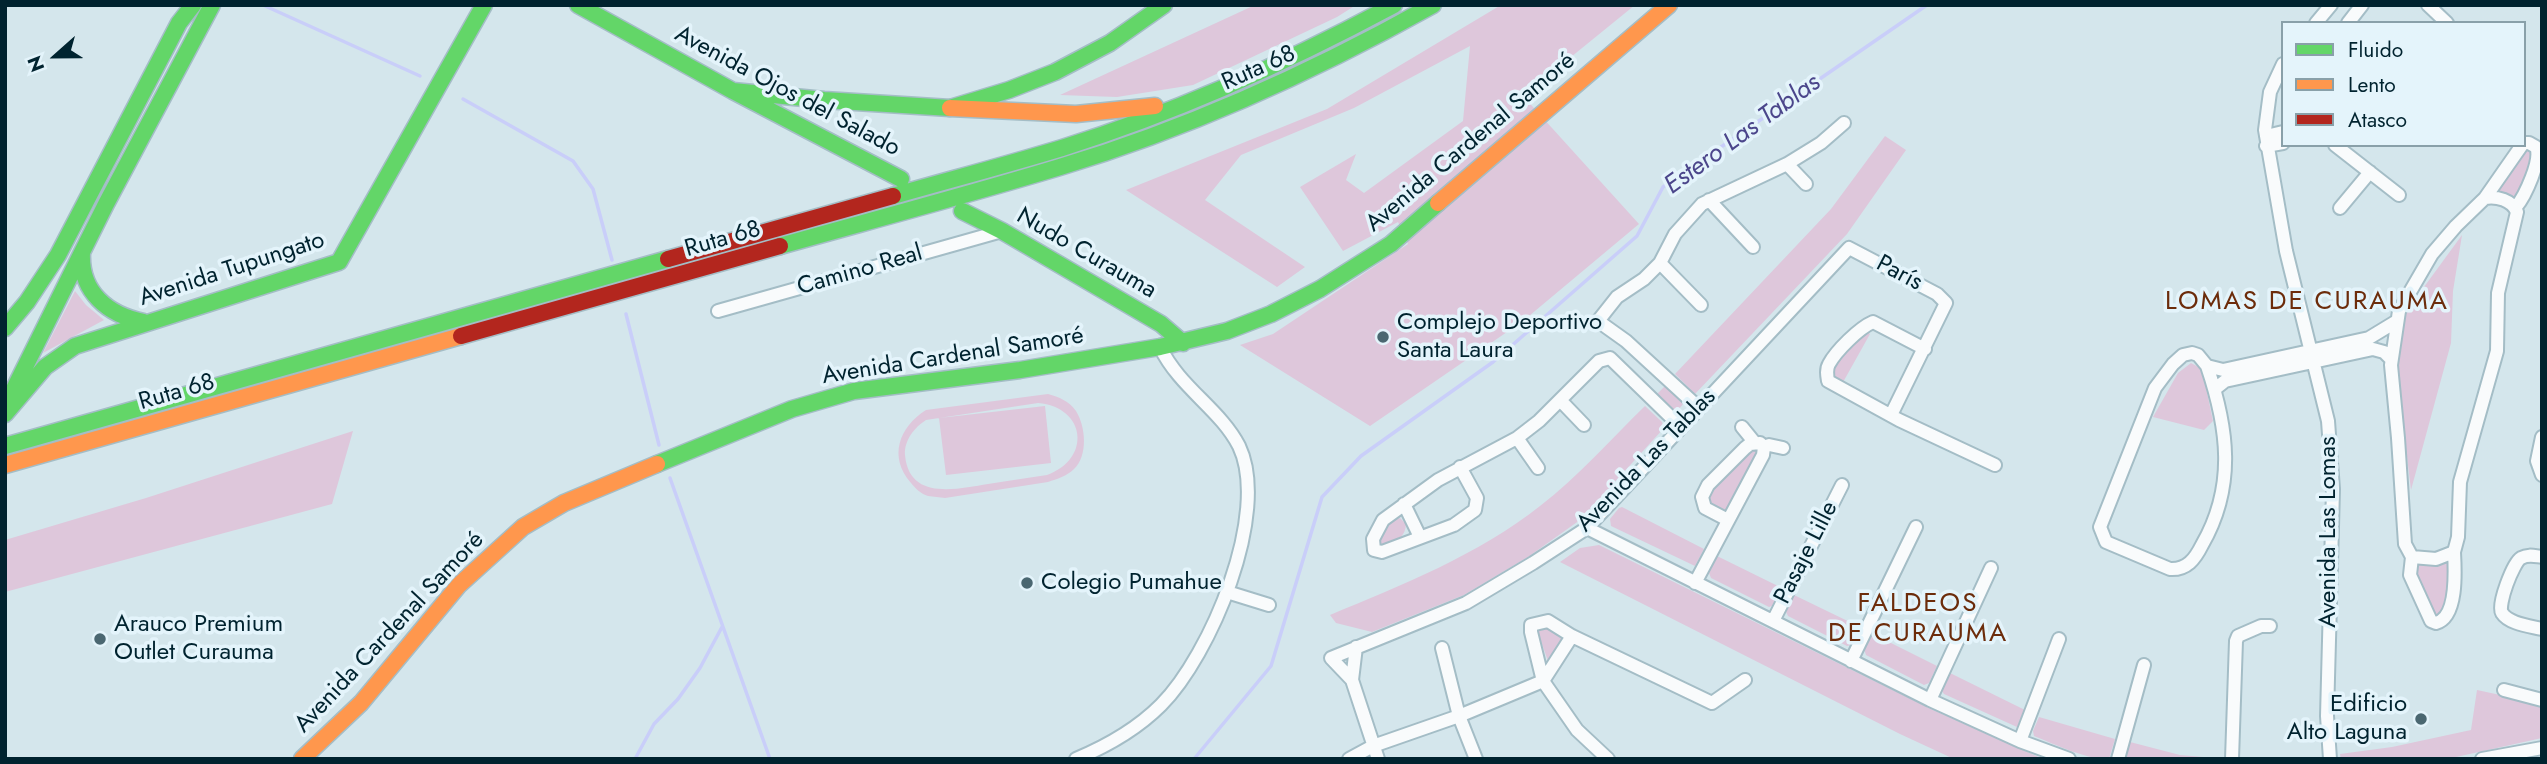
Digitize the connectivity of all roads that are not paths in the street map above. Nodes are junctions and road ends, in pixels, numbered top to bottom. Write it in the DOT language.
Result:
graph roads {
  1 [pos="193,5"];
  2 [pos="212,5"];
  3 [pos="484,5"];
  4 [pos="578,5"];
  5 [pos="1164,5"];
  6 [pos="1394,5"];
  7 [pos="1433,5"];
  8 [pos="1669,5"];
  9 [pos="2331,5"];
  10 [pos="2362,5"];
  11 [pos="2428,5"];
  12 [pos="2318,21"];
  13 [pos="2350,21"];
  14 [pos="2445,21"];
  15 [pos="2281,68"];
  16 [pos="733,91"];
  17 [pos="1208,95"];
  18 [pos="950,108"];
  19 [pos="1844,123"];
  20 [pos="2281,133"];
  21 [pos="2266,141"];
  22 [pos="2281,143"];
  23 [pos="2526,144"];
  24 [pos="2338,147"];
  25 [pos="2521,147"];
  26 [pos="1787,164"];
  27 [pos="2370,172"];
  28 [pos="901,179"];
  29 [pos="1807,184"];
  30 [pos="2399,195"];
  31 [pos="2485,198"];
  32 [pos="1709,200"];
  33 [pos="2515,207"];
  34 [pos="2340,208"];
  35 [pos="962,211"];
  36 [pos="1002,231"];
  37 [pos="1753,247"];
  38 [pos="1849,248"];
  39 [pos="82,252"];
  40 [pos="1660,263"];
  41 [pos="1701,305"];
  42 [pos="719,311"];
  43 [pos="2397,321"];
  44 [pos="147,322"];
  45 [pos="5,328"];
  46 [pos="1182,343"];
  47 [pos="1160,348"];
  48 [pos="1925,349"];
  49 [pos="2342,349"];
  50 [pos="2310,356"];
  51 [pos="2391,359"];
  52 [pos="2207,366"];
  53 [pos="2257,368"];
  54 [pos="2215,389"];
  55 [pos="1560,400"];
  56 [pos="5,408"];
  57 [pos="1699,408"];
  58 [pos="5,414"];
  59 [pos="1891,415"];
  60 [pos="1584,425"];
  61 [pos="1681,427"];
  62 [pos="1742,428"];
  63 [pos="2542,437"];
  64 [pos="1517,438"];
  65 [pos="1759,445"];
  66 [pos="5,446"];
  67 [pos="1783,449"];
  68 [pos="5,465"];
  69 [pos="1995,465"];
  70 [pos="1460,467"];
  71 [pos="1538,468"];
  72 [pos="2542,475"];
  73 [pos="1842,485"];
  74 [pos="1404,504"];
  75 [pos="1728,520"];
  76 [pos="1916,527"];
  77 [pos="1587,528"];
  78 [pos="1420,537"];
  79 [pos="2454,552"];
  80 [pos="2412,557"];
  81 [pos="2542,557"];
  82 [pos="1991,568"];
  83 [pos="1695,583"];
  84 [pos="1227,592"];
  85 [pos="1269,604"];
  86 [pos="1773,621"];
  87 [pos="2270,626"];
  88 [pos="2542,629"];
  89 [pos="1572,636"];
  90 [pos="2059,639"];
  91 [pos="1356,647"];
  92 [pos="1442,648"];
  93 [pos="1851,660"];
  94 [pos="2144,665"];
  95 [pos="1352,680"];
  96 [pos="1745,680"];
  97 [pos="1543,681"];
  98 [pos="2504,690"];
  99 [pos="1930,700"];
  100 [pos="2542,700"];
  101 [pos="1460,716"];
  102 [pos="2020,741"];
  103 [pos="2542,748"];
  104 [pos="1376,752"];
  105 [pos="302,759"];
  106 [pos="1076,759"];
  107 [pos="1349,759"];
  108 [pos="1476,759"];
  109 [pos="1608,759"];
  110 [pos="2069,759"];
  111 [pos="2118,759"];
  112 [pos="2232,759"];
  113 [pos="2330,759"];
  114 [pos="2482,759"];
  1 -- 45 [label="main road"];
  2 -- 39 [label="main road"];
  3 -- 44 [label="main road, Avenida Tupungato"];
  4 -- 16 [label="main road, Avenida Ojos del Salado"];
  5 -- 18 [label="main road"];
  6 -- 17 [label="main road, Ruta 68"];
  7 -- 68 [label="main road, Ruta 68"];
  8 -- 46 [label="main road, Avenida Cardenal Samoré"];
  9 -- 12 [label="street"];
  10 -- 13 [label="street"];
  11 -- 14 [label="street"];
  15 -- 21 [label="street, Avenida Las Lomas"];
  16 -- 18 [label="main road"];
  16 -- 28 [label="main road, Avenida Ojos del Salado"];
  17 -- 18 [label="main road"];
  17 -- 66 [label="main road, Ruta 68"];
  19 -- 26 [label="street"];
  20 -- 21 [label="street"];
  21 -- 22 [label="street"];
  21 -- 50 [label="street, Avenida Las Lomas"];
  23 -- 33 [label="street"];
  24 -- 27 [label="street"];
  25 -- 31 [label="street"];
  26 -- 29 [label="street"];
  26 -- 32 [label="street"];
  27 -- 30 [label="street"];
  27 -- 34 [label="street"];
  31 -- 33 [label="street"];
  31 -- 43 [label="street"];
  32 -- 37 [label="street"];
  32 -- 40 [label="street"];
  33 -- 79 [label="street"];
  35 -- 36 [label="main road, Nudo Curauma"];
  36 -- 42 [label="street, Camino Real"];
  36 -- 46 [label="main road, Nudo Curauma"];
  38 -- 48 [label="street, París"];
  38 -- 57 [label="street, Avenida Las Tablas"];
  39 -- 44 [label="main road"];
  39 -- 56 [label="main road"];
  40 -- 41 [label="street"];
  40 -- 57 [label="street"];
  43 -- 49 [label="street"];
  43 -- 51 [label="street"];
  44 -- 58 [label="main road, Avenida Tupungato"];
  46 -- 47 [label="main road, Avenida Cardenal Samoré"];
  47 -- 84 [label="street"];
  47 -- 105 [label="main road, Avenida Cardenal Samoré"];
  48 -- 59 [label="street"];
  48 -- 59 [label="street"];
  49 -- 50 [label="street"];
  49 -- 51 [label="street"];
  50 -- 53 [label="street"];
  50 -- 113 [label="street, Avenida Las Lomas"];
  51 -- 80 [label="street"];
  52 -- 53 [label="street"];
  52 -- 54 [label="street"];
  52 -- 54 [label="street"];
  53 -- 54 [label="street"];
  55 -- 60 [label="street"];
  55 -- 61 [label="street"];
  55 -- 64 [label="street"];
  57 -- 61 [label="street, Avenida Las Tablas"];
  59 -- 69 [label="street"];
  61 -- 77 [label="street, Avenida Las Tablas"];
  62 -- 65 [label="street"];
  63 -- 72 [label="street"];
  64 -- 70 [label="street"];
  64 -- 71 [label="street"];
  65 -- 67 [label="street"];
  65 -- 75 [label="street"];
  65 -- 75 [label="street"];
  70 -- 74 [label="street"];
  70 -- 78 [label="street"];
  73 -- 86 [label="street, Pasaje Lille"];
  74 -- 78 [label="street"];
  74 -- 78 [label="street"];
  75 -- 83 [label="street"];
  76 -- 93 [label="street"];
  77 -- 83 [label="street"];
  77 -- 91 [label="street, Avenida Las Tablas"];
  79 -- 80 [label="street"];
  79 -- 80 [label="street"];
  81 -- 88 [label="street"];
  82 -- 99 [label="street"];
  83 -- 86 [label="street"];
  84 -- 85 [label="street"];
  84 -- 106 [label="street"];
  86 -- 93 [label="street"];
  87 -- 112 [label="street"];
  89 -- 96 [label="street"];
  89 -- 97 [label="street"];
  89 -- 97 [label="street"];
  90 -- 102 [label="street"];
  91 -- 95 [label="street"];
  91 -- 95 [label="street, Avenida Las Tablas"];
  92 -- 101 [label="street"];
  93 -- 99 [label="street"];
  94 -- 111 [label="street"];
  95 -- 104 [label="street"];
  97 -- 101 [label="street"];
  97 -- 109 [label="street"];
  98 -- 100 [label="street"];
  99 -- 102 [label="street"];
  101 -- 104 [label="street"];
  101 -- 108 [label="street"];
  102 -- 110 [label="street"];
  103 -- 114 [label="street"];
  104 -- 107 [label="street"];
}
